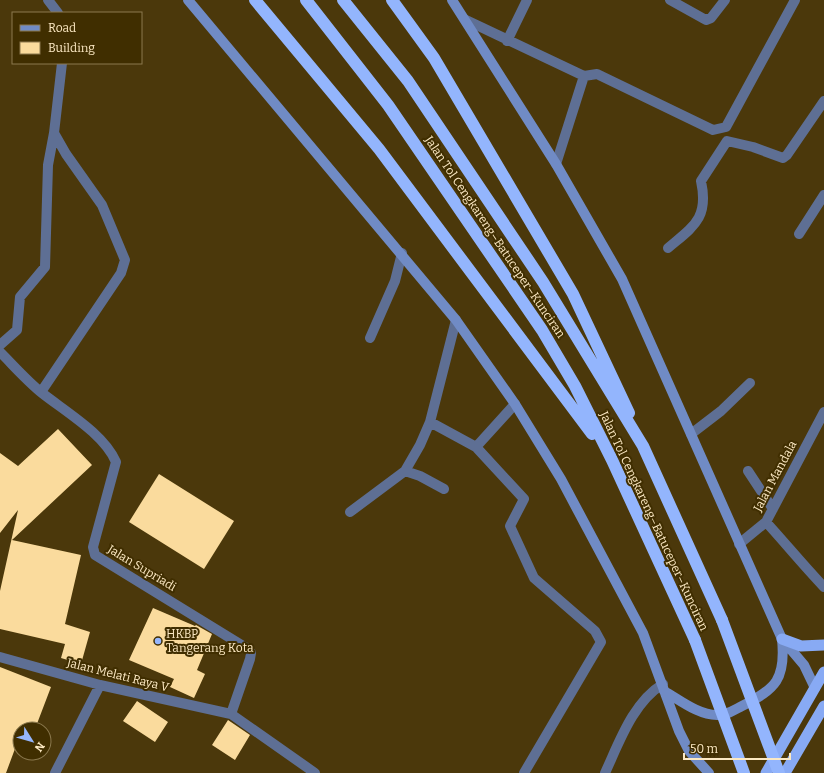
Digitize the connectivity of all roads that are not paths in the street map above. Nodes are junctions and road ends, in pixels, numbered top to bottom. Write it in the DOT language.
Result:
graph roads {
  1 [pos="48,0"];
  2 [pos="188,0"];
  3 [pos="255,0"];
  4 [pos="306,0"];
  5 [pos="343,0"];
  6 [pos="392,0"];
  7 [pos="452,0"];
  8 [pos="526,0"];
  9 [pos="670,0"];
  10 [pos="725,0"];
  11 [pos="796,0"];
  12 [pos="57,12"];
  13 [pos="466,20"];
  14 [pos="507,41"];
  15 [pos="62,64"];
  16 [pos="584,76"];
  17 [pos="824,101"];
  18 [pos="54,133"];
  19 [pos="556,164"];
  20 [pos="824,195"];
  21 [pos="799,234"];
  22 [pos="668,248"];
  23 [pos="402,253"];
  24 [pos="456,320"];
  25 [pos="370,338"];
  26 [pos="0,345"];
  27 [pos="0,352"];
  28 [pos="750,383"];
  29 [pos="41,392"];
  30 [pos="515,404"];
  31 [pos="824,412"];
  32 [pos="430,422"];
  33 [pos="691,434"];
  34 [pos="643,446"];
  35 [pos="476,447"];
  36 [pos="612,460"];
  37 [pos="405,471"];
  38 [pos="748,471"];
  39 [pos="444,489"];
  40 [pos="772,510"];
  41 [pos="350,512"];
  42 [pos="766,522"];
  43 [pos="739,544"];
  44 [pos="824,587"];
  45 [pos="782,639"];
  46 [pos="824,645"];
  47 [pos="0,657"];
  48 [pos="824,672"];
  49 [pos="100,685"];
  50 [pos="664,687"];
  51 [pos="815,688"];
  52 [pos="824,706"];
  53 [pos="231,714"];
  54 [pos="55,773"];
  55 [pos="315,773"];
  56 [pos="524,773"];
  57 [pos="605,773"];
  58 [pos="710,773"];
  59 [pos="744,773"];
  60 [pos="766,773"];
  61 [pos="779,773"];
  62 [pos="785,773"];
  1 -- 12 [label="street"];
  2 -- 23 [label="main road"];
  3 -- 36 [label="highway"];
  4 -- 36 [label="highway, Jalan Tol Cengkareng–Batuceper–Kunciran"];
  5 -- 34 [label="highway, Jalan Tol Cengkareng–Batuceper–Kunciran"];
  6 -- 34 [label="highway"];
  7 -- 13 [label="main road"];
  8 -- 14 [label="street"];
  9 -- 10 [label="street"];
  11 -- 16 [label="street"];
  13 -- 14 [label="street"];
  13 -- 19 [label="main road"];
  14 -- 16 [label="street"];
  15 -- 18 [label="street"];
  16 -- 19 [label="street"];
  17 -- 22 [label="street"];
  18 -- 26 [label="street"];
  18 -- 29 [label="street"];
  19 -- 33 [label="main road"];
  20 -- 21 [label="street"];
  23 -- 24 [label="main road"];
  23 -- 25 [label="street"];
  24 -- 30 [label="main road"];
  24 -- 32 [label="street"];
  27 -- 29 [label="street, Jalan Supriadi"];
  28 -- 33 [label="street"];
  29 -- 53 [label="street, Jalan Supriadi"];
  30 -- 35 [label="street"];
  30 -- 50 [label="main road"];
  31 -- 40 [label="street, Jalan Mandala"];
  32 -- 35 [label="street"];
  32 -- 37 [label="street"];
  33 -- 43 [label="main road"];
  34 -- 61 [label="highway, Jalan Tol Cengkareng–Batuceper–Kunciran, bridge"];
  35 -- 56 [label="street"];
  36 -- 59 [label="highway, Jalan Tol Cengkareng–Batuceper–Kunciran, bridge"];
  37 -- 39 [label="street"];
  37 -- 41 [label="street"];
  38 -- 40 [label="street"];
  40 -- 42 [label="street, Jalan Mandala"];
  42 -- 43 [label="street, Jalan Mandala"];
  42 -- 44 [label="street"];
  43 -- 45 [label="main road"];
  45 -- 46 [label="highway"];
  45 -- 50 [label="main road"];
  45 -- 51 [label="main road"];
  47 -- 49 [label="street, Jalan Melati Raya V"];
  48 -- 51 [label="highway"];
  49 -- 53 [label="street, Jalan Melati Raya V"];
  49 -- 54 [label="street"];
  50 -- 57 [label="street"];
  50 -- 58 [label="main road"];
  51 -- 60 [label="highway"];
  52 -- 62 [label="highway"];
  53 -- 55 [label="street"];
}
